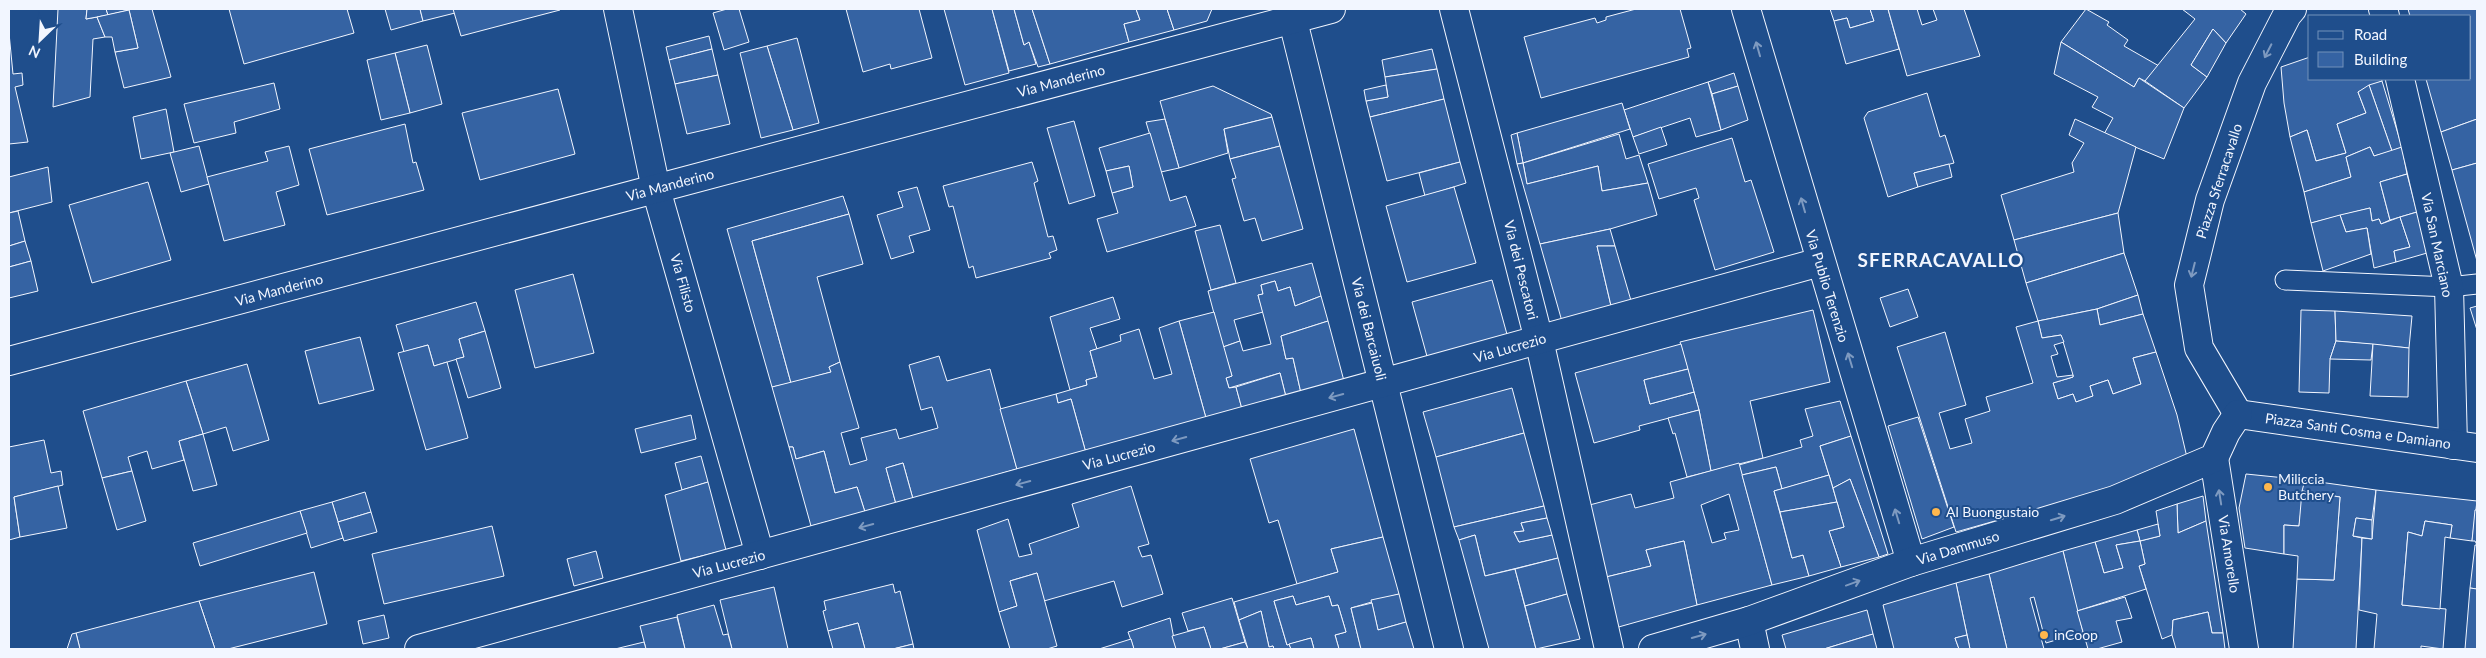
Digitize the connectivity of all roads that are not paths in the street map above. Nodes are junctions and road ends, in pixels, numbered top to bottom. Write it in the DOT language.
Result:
graph roads {
  1 [pos="618,9"];
  2 [pos="1332,9"];
  3 [pos="1454,9"];
  4 [pos="1746,9"];
  5 [pos="2292,9"];
  6 [pos="1291,14"];
  7 [pos="2400,80"];
  8 [pos="656,189"];
  9 [pos="1820,262"];
  10 [pos="2285,280"];
  11 [pos="2477,284"];
  12 [pos="2449,287"];
  13 [pos="1539,340"];
  14 [pos="9,362"];
  15 [pos="1383,383"];
  16 [pos="2238,414"];
  17 [pos="2465,446"];
  18 [pos="2214,458"];
  19 [pos="760,555"];
  20 [pos="1911,562"];
  21 [pos="1749,621"];
  22 [pos="419,649"];
  23 [pos="1448,649"];
  24 [pos="1609,649"];
  25 [pos="1652,649"];
  26 [pos="1755,649"];
  27 [pos="2244,649"];
  1 -- 8 [label="street, Via Filisto"];
  2 -- 6 [label="street, Via Manderino"];
  3 -- 13 [label="street, Via dei Pescatori"];
  9 -- 4 [label="street, Via Publio Terenzio, one-way"];
  5 -- 16 [label="street, Piazza Sferracavallo, one-way"];
  6 -- 8 [label="street, Via Manderino"];
  6 -- 15 [label="street, Via dei Barcaiuoli"];
  7 -- 12 [label="street, Via San Marciano"];
  8 -- 14 [label="street, Via Manderino"];
  8 -- 19 [label="street, Via Filisto"];
  9 -- 13 [label="street, Via Lucrezio"];
  20 -- 9 [label="street, Via Publio Terenzio, one-way"];
  10 -- 12 [label="lane"];
  11 -- 12 [label="lane"];
  12 -- 17 [label="street, Via San Marciano"];
  13 -- 15 [label="street, Via Lucrezio"];
  13 -- 24 [label="street, Via dei Pescatori"];
  15 -- 19 [label="street, Via Lucrezio, one-way"];
  15 -- 23 [label="street, Via dei Barcaiuoli"];
  16 -- 17 [label="street, Piazza Santi Cosma e Damiano"];
  16 -- 18 [label="street"];
  20 -- 18 [label="street, Via Dammuso, one-way"];
  27 -- 18 [label="street, Via Amorello, one-way"];
  19 -- 22 [label="street, Via Lucrezio"];
  21 -- 20 [label="street, Via Dammuso, one-way"];
  25 -- 21 [label="street, Via Dammuso, one-way"];
  21 -- 26 [label="street"];
}
